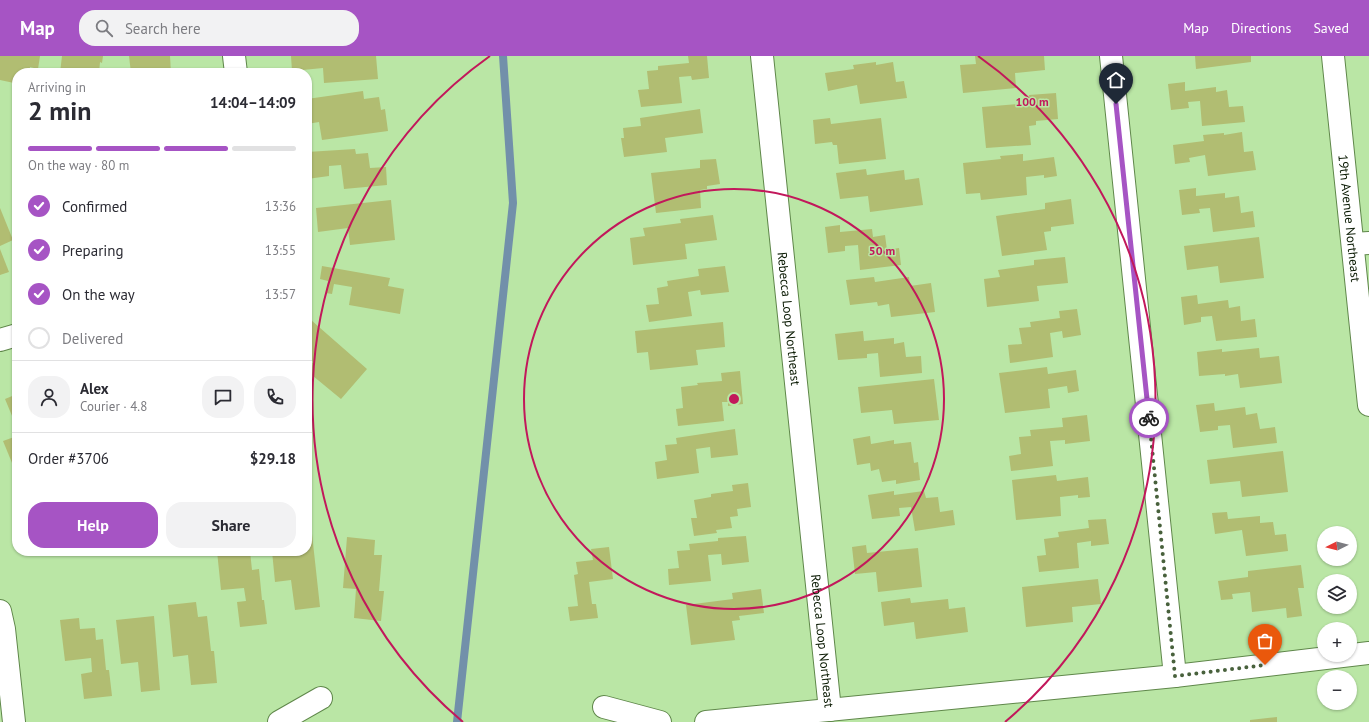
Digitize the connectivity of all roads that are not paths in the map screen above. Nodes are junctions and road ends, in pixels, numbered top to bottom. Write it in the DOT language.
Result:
graph roads {
  1 [pos="234,56"];
  2 [pos="762,56"];
  3 [pos="1111,56"];
  4 [pos="1333,56"];
  5 [pos="235,68"];
  6 [pos="1361,243"];
  7 [pos="12,336"];
  8 [pos="0,340"];
  9 [pos="1369,405"];
  10 [pos="0,611"];
  11 [pos="1369,653"];
  12 [pos="1175,676"];
  13 [pos="321,698"];
  14 [pos="604,707"];
  15 [pos="830,710"];
  16 [pos="14,722"];
  17 [pos="279,722"];
  18 [pos="660,722"];
  19 [pos="706,722"];
  1 -- 5 [label="street"];
  2 -- 15 [label="street, Rebecca Loop Northeast"];
  3 -- 12 [label="street"];
  4 -- 6 [label="street, 19th Avenue Northeast"];
  6 -- 9 [label="street, 19th Avenue Northeast"];
  7 -- 8 [label="street"];
  10 -- 16 [label="street"];
  11 -- 12 [label="street, Rebecca Loop Northeast"];
  12 -- 15 [label="street, Rebecca Loop Northeast"];
  13 -- 17 [label="street"];
  14 -- 18 [label="street"];
  15 -- 19 [label="street"];
}
